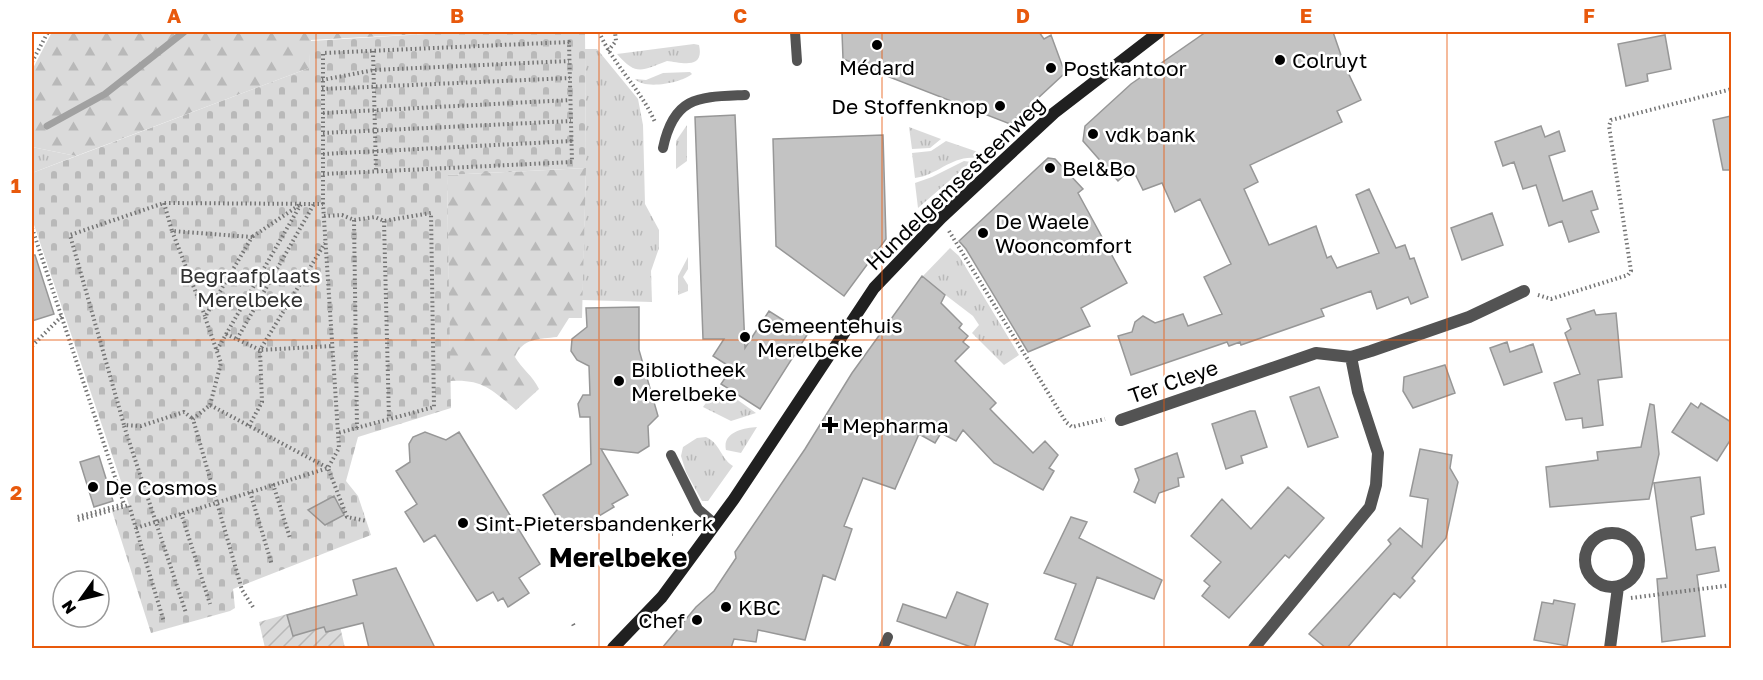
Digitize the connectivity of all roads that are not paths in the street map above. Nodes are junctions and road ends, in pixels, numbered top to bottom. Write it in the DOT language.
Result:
graph roads {
  1 [pos="795,32"];
  2 [pos="1160,32"];
  3 [pos="797,61"];
  4 [pos="745,94"];
  5 [pos="663,148"];
  6 [pos="1524,291"];
  7 [pos="1351,357"];
  8 [pos="1121,420"];
  9 [pos="671,455"];
  10 [pos="714,523"];
  11 [pos="1618,587"];
  12 [pos="888,637"];
  13 [pos="613,648"];
  14 [pos="883,648"];
  15 [pos="1254,648"];
  16 [pos="1610,648"];
  1 -- 3 [label="lane"];
  2 -- 10 [label="main road, Hundelgemsesteenweg"];
  4 -- 5 [label="lane"];
  6 -- 7 [label="street, Ter Cleye"];
  7 -- 8 [label="street, Ter Cleye"];
  7 -- 15 [label="street"];
  9 -- 10 [label="lane"];
  10 -- 13 [label="main road, Hundelgemsesteenweg"];
  11 -- 11 [label="street"];
  11 -- 16 [label="street"];
  12 -- 14 [label="lane"];
}
